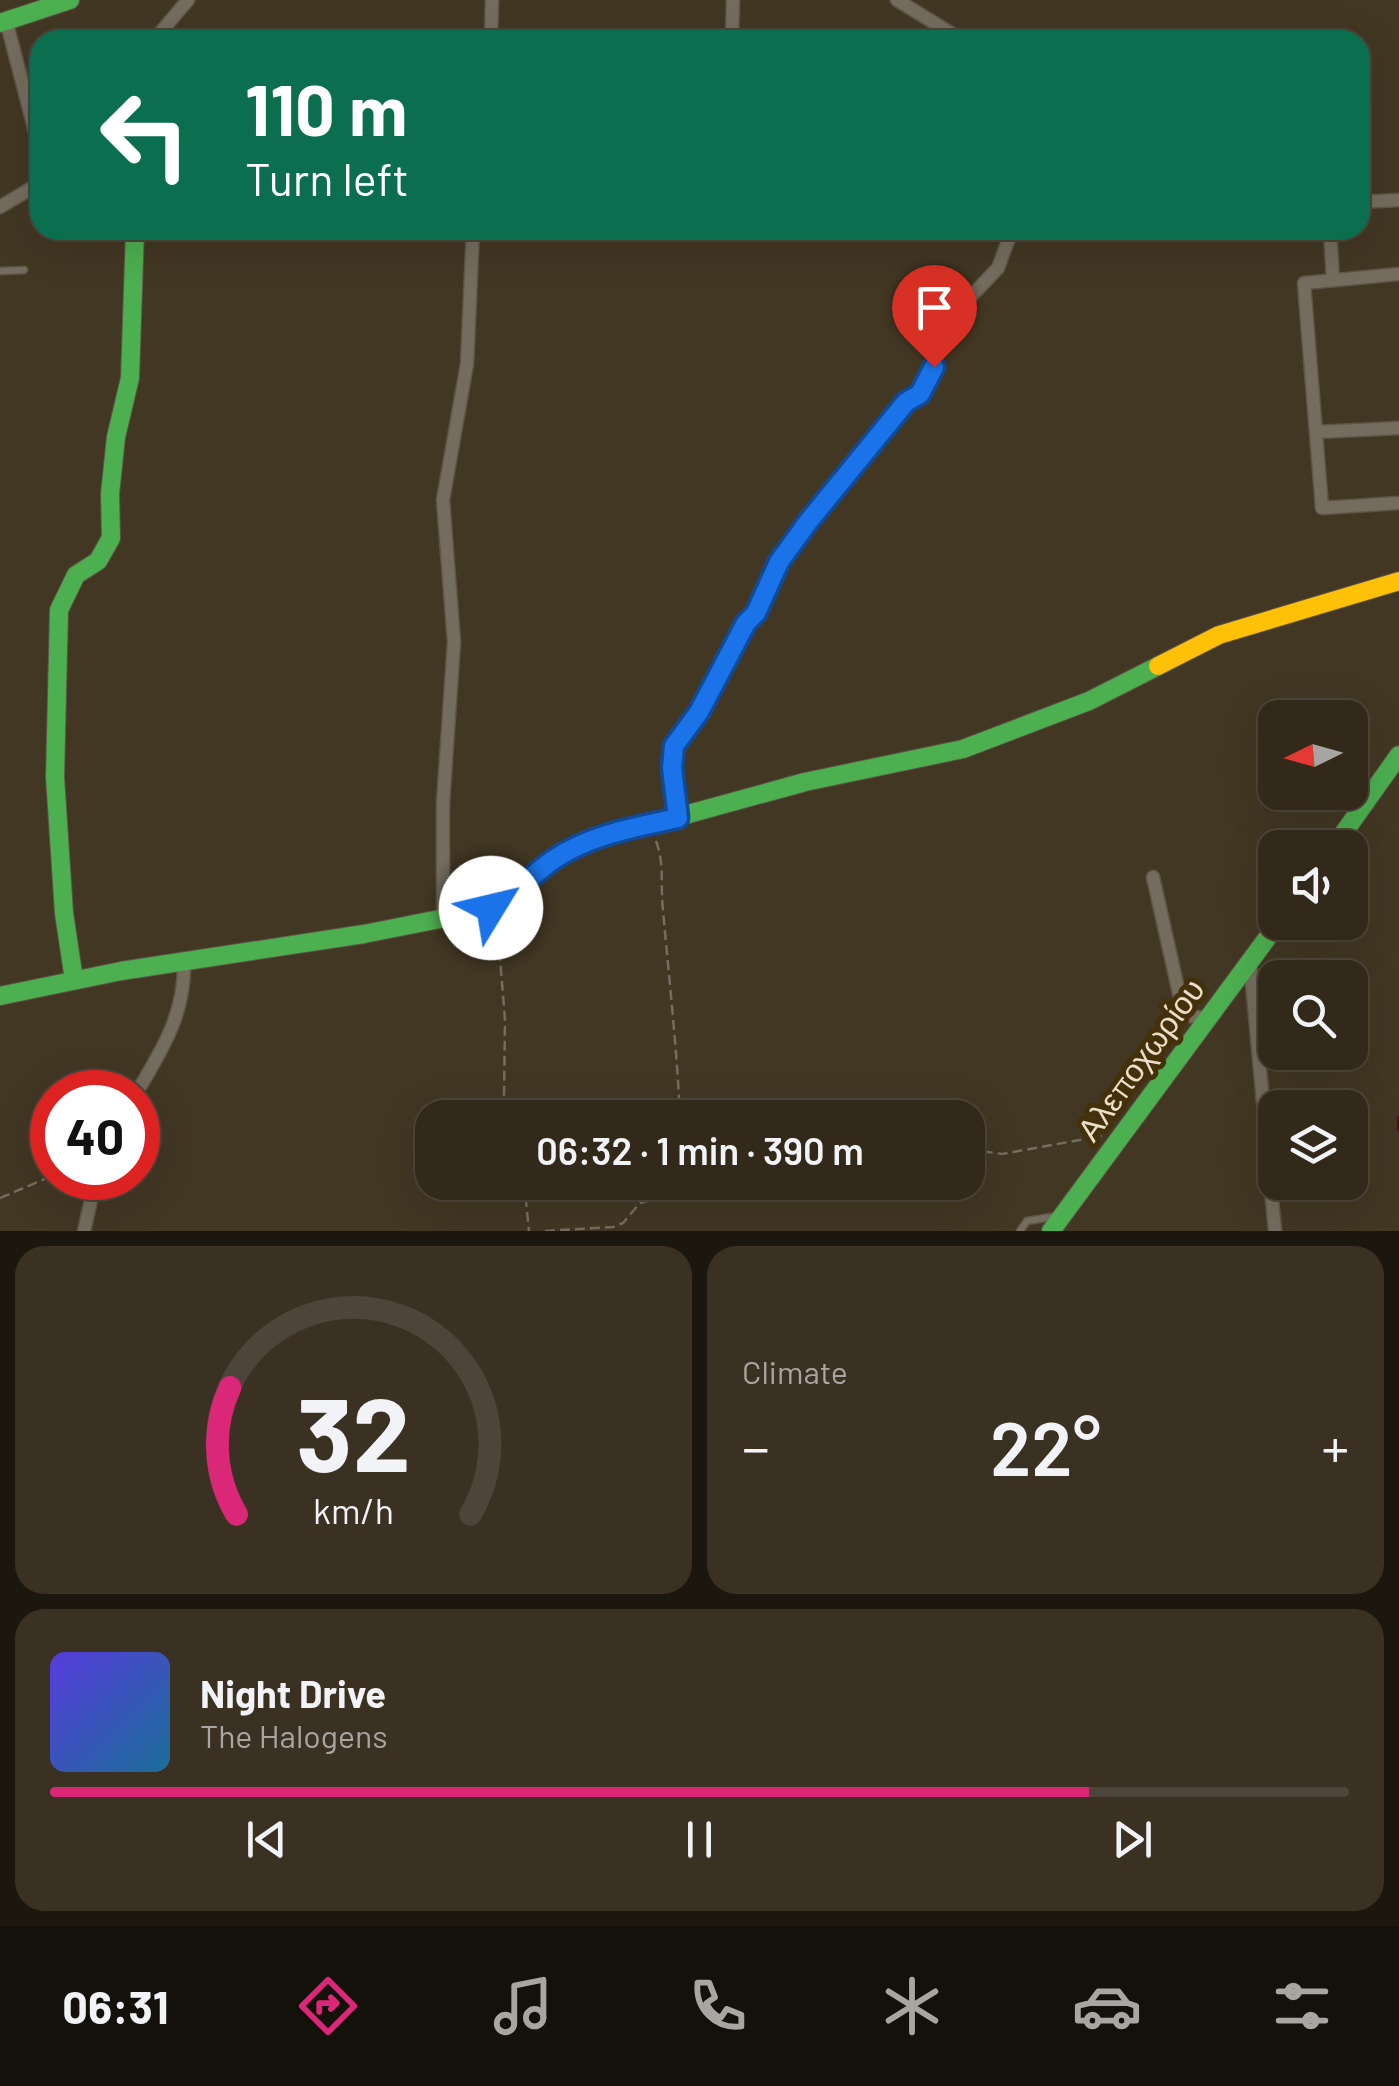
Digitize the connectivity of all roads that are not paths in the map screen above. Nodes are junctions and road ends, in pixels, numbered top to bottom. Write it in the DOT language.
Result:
graph roads {
  1 [pos="70,0"];
  2 [pos="188,0"];
  3 [pos="492,0"];
  4 [pos="733,0"];
  5 [pos="896,0"];
  6 [pos="2,21"];
  7 [pos="162,30"];
  8 [pos="491,30"];
  9 [pos="732,30"];
  10 [pos="946,30"];
  11 [pos="30,117"];
  12 [pos="30,189"];
  13 [pos="1399,200"];
  14 [pos="1370,201"];
  15 [pos="0,207"];
  16 [pos="134,240"];
  17 [pos="472,240"];
  18 [pos="1008,240"];
  19 [pos="1331,240"];
  20 [pos="24,270"];
  21 [pos="0,271"];
  22 [pos="1399,274"];
  23 [pos="1333,280"];
  24 [pos="1399,428"];
  25 [pos="1318,432"];
  26 [pos="1399,502"];
  27 [pos="1399,581"];
  28 [pos="1399,755"];
  29 [pos="678,818"];
  30 [pos="1346,830"];
  31 [pos="1153,877"];
  32 [pos="443,920"];
  33 [pos="1266,940"];
  34 [pos="1250,962"];
  35 [pos="184,963"];
  36 [pos="74,980"];
  37 [pos="0,996"];
  38 [pos="1208,1019"];
  39 [pos="149,1070"];
  40 [pos="91,1200"];
  41 [pos="1064,1214"];
  42 [pos="84,1231"];
  43 [pos="1020,1231"];
  44 [pos="1051,1231"];
  45 [pos="1275,1231"];
  1 -- 6 [label="street"];
  2 -- 7 [label="street"];
  3 -- 8 [label="street"];
  4 -- 9 [label="street"];
  5 -- 10 [label="street"];
  6 -- 11 [label="street"];
  12 -- 15 [label="street"];
  13 -- 14 [label="street"];
  16 -- 36 [label="street"];
  17 -- 32 [label="street"];
  18 -- 29 [label="street"];
  19 -- 23 [label="street"];
  20 -- 21 [label="lane"];
  22 -- 23 [label="street"];
  23 -- 25 [label="street"];
  24 -- 25 [label="street"];
  25 -- 26 [label="street"];
  27 -- 29 [label="street"];
  28 -- 30 [label="street"];
  29 -- 32 [label="street"];
  31 -- 38 [label="street"];
  32 -- 35 [label="street"];
  33 -- 34 [label="street, Αλεποχωρίου"];
  34 -- 38 [label="street, Αλεποχωρίου"];
  34 -- 45 [label="street"];
  35 -- 36 [label="street"];
  35 -- 39 [label="street"];
  36 -- 37 [label="street"];
  38 -- 41 [label="street, Αλεποχωρίου"];
  40 -- 42 [label="street"];
  41 -- 43 [label="lane"];
  41 -- 44 [label="street, Αλεποχωρίου"];
}
